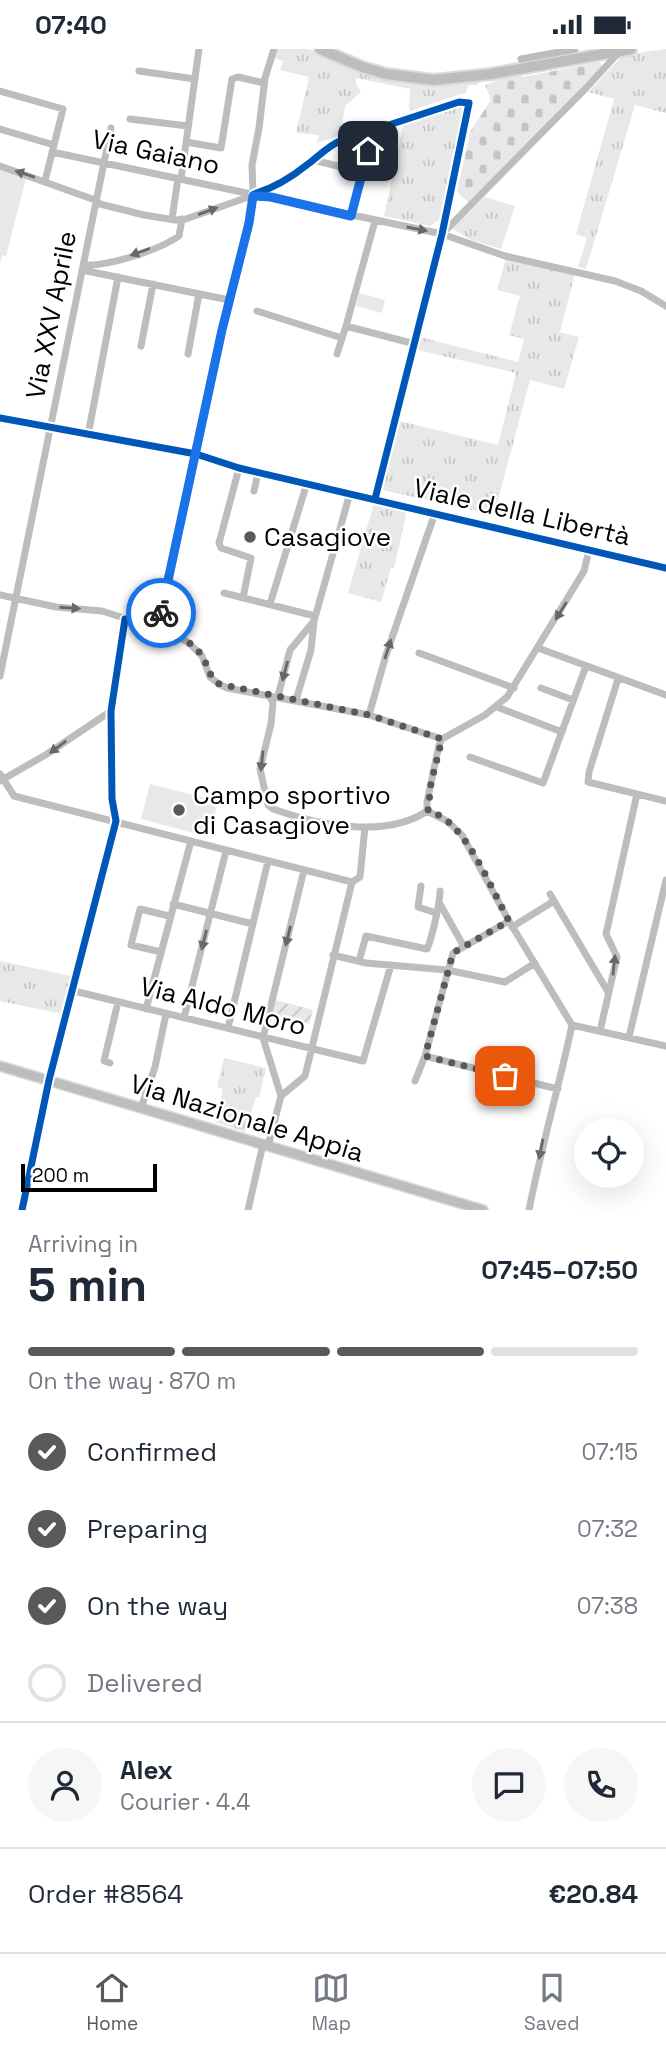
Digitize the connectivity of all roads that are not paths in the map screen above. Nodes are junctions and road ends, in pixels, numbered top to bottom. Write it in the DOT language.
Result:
graph roads {
  1 [pos="199,49"];
  2 [pos="274,49"];
  3 [pos="320,49"];
  4 [pos="575,49"];
  5 [pos="622,49"];
  6 [pos="631,49"];
  7 [pos="522,59"];
  8 [pos="139,71"];
  9 [pos="195,79"];
  10 [pos="264,83"];
  11 [pos="0,91"];
  12 [pos="130,119"];
  13 [pos="188,126"];
  14 [pos="111,128"];
  15 [pos="0,129"];
  16 [pos="373,129"];
  17 [pos="186,142"];
  18 [pos="53,148"];
  19 [pos="313,160"];
  20 [pos="103,163"];
  21 [pos="0,166"];
  22 [pos="362,172"];
  23 [pos="180,179"];
  24 [pos="45,181"];
  25 [pos="253,195"];
  26 [pos="95,200"];
  27 [pos="351,216"];
  28 [pos="173,219"];
  29 [pos="182,219"];
  30 [pos="375,221"];
  31 [pos="445,230"];
  32 [pos="82,268"];
  33 [pos="118,277"];
  34 [pos="153,284"];
  35 [pos="200,294"];
  36 [pos="229,300"];
  37 [pos="666,306"];
  38 [pos="257,311"];
  39 [pos="346,326"];
  40 [pos="342,338"];
  41 [pos="415,344"];
  42 [pos="141,345"];
  43 [pos="188,353"];
  44 [pos="337,354"];
  45 [pos="0,418"];
  46 [pos="50,428"];
  47 [pos="88,435"];
  48 [pos="196,454"];
  49 [pos="239,468"];
  50 [pos="258,473"];
  51 [pos="307,483"];
  52 [pos="254,491"];
  53 [pos="350,493"];
  54 [pos="375,499"];
  55 [pos="435,513"];
  56 [pos="589,549"];
  57 [pos="666,568"];
  58 [pos="224,593"];
  59 [pos="0,595"];
  60 [pos="243,598"];
  61 [pos="15,599"];
  62 [pos="270,604"];
  63 [pos="314,618"];
  64 [pos="125,619"];
  65 [pos="159,629"];
  66 [pos="538,648"];
  67 [pos="419,653"];
  68 [pos="586,666"];
  69 [pos="0,676"];
  70 [pos="618,679"];
  71 [pos="514,688"];
  72 [pos="541,688"];
  73 [pos="269,695"];
  74 [pos="666,695"];
  75 [pos="278,696"];
  76 [pos="296,700"];
  77 [pos="573,700"];
  78 [pos="497,707"];
  79 [pos="111,711"];
  80 [pos="369,715"];
  81 [pos="562,731"];
  82 [pos="442,739"];
  83 [pos="470,757"];
  84 [pos="1,778"];
  85 [pos="637,795"];
  86 [pos="666,801"];
  87 [pos="113,804"];
  88 [pos="428,811"];
  89 [pos="116,821"];
  90 [pos="365,827"];
  91 [pos="141,828"];
  92 [pos="191,841"];
  93 [pos="226,851"];
  94 [pos="268,861"];
  95 [pos="304,870"];
  96 [pos="666,880"];
  97 [pos="352,882"];
  98 [pos="421,886"];
  99 [pos="440,891"];
  100 [pos="173,904"];
  101 [pos="440,904"];
  102 [pos="210,913"];
  103 [pos="436,913"];
  104 [pos="169,916"];
  105 [pos="253,924"];
  106 [pos="510,924"];
  107 [pos="463,945"];
  108 [pos="161,952"];
  109 [pos="333,955"];
  110 [pos="359,961"];
  111 [pos="535,963"];
  112 [pos="391,965"];
  113 [pos="447,970"];
  114 [pos="74,991"];
  115 [pos="609,993"];
  116 [pos="118,1002"];
  117 [pos="146,1009"];
  118 [pos="166,1014"];
  119 [pos="184,1019"];
  120 [pos="572,1025"];
  121 [pos="228,1028"];
  122 [pos="600,1031"];
  123 [pos="629,1037"];
  124 [pos="263,1038"];
  125 [pos="666,1046"];
  126 [pos="310,1049"];
  127 [pos="425,1056"];
  128 [pos="110,1063"];
  129 [pos="0,1066"];
  130 [pos="49,1080"];
  131 [pos="415,1081"];
  132 [pos="558,1089"];
  133 [pos="281,1096"];
  134 [pos="141,1108"];
  135 [pos="266,1145"];
  136 [pos="22,1210"];
  137 [pos="248,1210"];
  138 [pos="483,1210"];
  139 [pos="529,1210"];
  1 -- 9 [label="street"];
  2 -- 10 [label="street"];
  3 -- 6 [label="highway"];
  4 -- 7 [label="street"];
  5 -- 31 [label="street, bridge"];
  8 -- 9 [label="street"];
  9 -- 13 [label="street"];
  10 -- 17 [label="street"];
  10 -- 25 [label="street"];
  11 -- 18 [label="street"];
  12 -- 13 [label="street"];
  13 -- 17 [label="street"];
  14 -- 20 [label="street, Via XXV Aprile"];
  15 -- 18 [label="street, Via Gaiano"];
  16 -- 19 [label="street"];
  16 -- 22 [label="street"];
  16 -- 31 [label="street"];
  17 -- 23 [label="street"];
  18 -- 20 [label="street, Via Gaiano"];
  18 -- 24 [label="street"];
  19 -- 22 [label="street"];
  19 -- 25 [label="street"];
  20 -- 23 [label="street, Via Gaiano"];
  20 -- 26 [label="street, Via XXV Aprile"];
  24 -- 21 [label="street, one-way"];
  22 -- 27 [label="street"];
  23 -- 25 [label="street, Via Gaiano"];
  23 -- 28 [label="street"];
  24 -- 26 [label="street"];
  25 -- 27 [label="street, Via Gaiano"];
  29 -- 25 [label="street, one-way"];
  25 -- 36 [label="street"];
  26 -- 28 [label="street"];
  26 -- 32 [label="street, Via XXV Aprile"];
  27 -- 30 [label="street, Via Gaiano"];
  28 -- 29 [label="street"];
  29 -- 32 [label="street, one-way"];
  30 -- 31 [label="street, Via Gaiano, one-way"];
  30 -- 39 [label="street"];
  31 -- 37 [label="street, Via Gaiano"];
  31 -- 41 [label="street"];
  32 -- 33 [label="street"];
  32 -- 46 [label="street, Via XXV Aprile"];
  33 -- 34 [label="street"];
  33 -- 47 [label="street"];
  34 -- 35 [label="street"];
  34 -- 42 [label="street"];
  35 -- 36 [label="street"];
  35 -- 43 [label="street"];
  36 -- 48 [label="street"];
  38 -- 40 [label="street"];
  39 -- 40 [label="street"];
  39 -- 41 [label="street"];
  40 -- 44 [label="street"];
  41 -- 54 [label="street"];
  45 -- 46 [label="street, Viale della Libertà"];
  46 -- 47 [label="street, Viale della Libertà"];
  46 -- 61 [label="street, Via XXV Aprile"];
  47 -- 48 [label="street, Viale della Libertà"];
  48 -- 49 [label="street, Viale della Libertà"];
  48 -- 65 [label="street"];
  49 -- 50 [label="street, Viale della Libertà"];
  49 -- 60 [label="street"];
  50 -- 51 [label="street, Viale della Libertà"];
  50 -- 52 [label="street"];
  51 -- 53 [label="street, Viale della Libertà"];
  51 -- 62 [label="street"];
  53 -- 54 [label="street, Viale della Libertà"];
  53 -- 63 [label="street"];
  54 -- 55 [label="street, Viale della Libertà"];
  55 -- 56 [label="street, Viale della Libertà"];
  80 -- 55 [label="street, one-way"];
  56 -- 57 [label="street, Viale della Libertà"];
  56 -- 66 [label="street, one-way"];
  58 -- 60 [label="street"];
  59 -- 61 [label="street"];
  60 -- 62 [label="street"];
  61 -- 64 [label="street, one-way"];
  61 -- 69 [label="street, Via XXV Aprile"];
  62 -- 63 [label="street"];
  63 -- 75 [label="street, one-way"];
  63 -- 76 [label="street"];
  64 -- 65 [label="street"];
  64 -- 79 [label="street"];
  65 -- 73 [label="street"];
  66 -- 68 [label="street"];
  66 -- 71 [label="street"];
  67 -- 71 [label="street"];
  68 -- 70 [label="street"];
  68 -- 77 [label="street"];
  70 -- 74 [label="street"];
  70 -- 85 [label="street"];
  71 -- 78 [label="street"];
  72 -- 77 [label="street"];
  73 -- 75 [label="street"];
  73 -- 90 [label="street, one-way"];
  75 -- 76 [label="street"];
  76 -- 80 [label="street"];
  77 -- 81 [label="street"];
  78 -- 81 [label="street"];
  78 -- 82 [label="street"];
  79 -- 84 [label="street, one-way"];
  79 -- 87 [label="street"];
  80 -- 82 [label="street"];
  81 -- 83 [label="street"];
  82 -- 88 [label="street"];
  84 -- 89 [label="street"];
  85 -- 86 [label="street"];
  115 -- 85 [label="street, one-way"];
  87 -- 89 [label="street"];
  87 -- 91 [label="street"];
  88 -- 90 [label="street"];
  88 -- 106 [label="street"];
  89 -- 91 [label="street"];
  89 -- 114 [label="street"];
  90 -- 97 [label="street"];
  91 -- 92 [label="street"];
  92 -- 93 [label="street"];
  92 -- 100 [label="street"];
  93 -- 94 [label="street"];
  93 -- 102 [label="street"];
  94 -- 95 [label="street"];
  94 -- 105 [label="street"];
  95 -- 97 [label="street"];
  95 -- 124 [label="street, one-way"];
  96 -- 123 [label="street"];
  97 -- 109 [label="street"];
  98 -- 103 [label="street"];
  99 -- 101 [label="street"];
  100 -- 102 [label="street"];
  100 -- 104 [label="street"];
  101 -- 103 [label="street"];
  101 -- 107 [label="street"];
  102 -- 105 [label="street"];
  102 -- 119 [label="street, one-way"];
  103 -- 110 [label="street"];
  104 -- 108 [label="street"];
  104 -- 108 [label="street"];
  105 -- 121 [label="street"];
  106 -- 107 [label="street"];
  106 -- 111 [label="street"];
  106 -- 115 [label="street"];
  107 -- 113 [label="street"];
  108 -- 117 [label="street"];
  109 -- 110 [label="street"];
  109 -- 126 [label="street"];
  110 -- 112 [label="street"];
  111 -- 113 [label="street"];
  111 -- 120 [label="street"];
  112 -- 113 [label="street"];
  112 -- 126 [label="street, Via Aldo Moro"];
  113 -- 127 [label="street"];
  114 -- 116 [label="street, Via Aldo Moro"];
  114 -- 130 [label="street"];
  115 -- 122 [label="street"];
  116 -- 117 [label="street, Via Aldo Moro"];
  116 -- 128 [label="street"];
  117 -- 118 [label="street, Via Aldo Moro"];
  118 -- 119 [label="street, Via Aldo Moro"];
  118 -- 134 [label="street"];
  119 -- 121 [label="street, Via Aldo Moro"];
  120 -- 122 [label="street"];
  120 -- 132 [label="street"];
  121 -- 124 [label="street, Via Aldo Moro"];
  122 -- 123 [label="street"];
  123 -- 125 [label="street"];
  124 -- 126 [label="street, Via Aldo Moro"];
  124 -- 133 [label="street"];
  126 -- 133 [label="street"];
  127 -- 131 [label="street"];
  127 -- 132 [label="street"];
  129 -- 130 [label="main road, Via Nazionale Appia"];
  130 -- 134 [label="main road, Via Nazionale Appia"];
  130 -- 136 [label="street"];
  132 -- 139 [label="street, one-way"];
  133 -- 135 [label="street"];
  134 -- 135 [label="main road, Via Nazionale Appia"];
  135 -- 137 [label="street"];
  135 -- 138 [label="main road, Via Nazionale Appia"];
}
